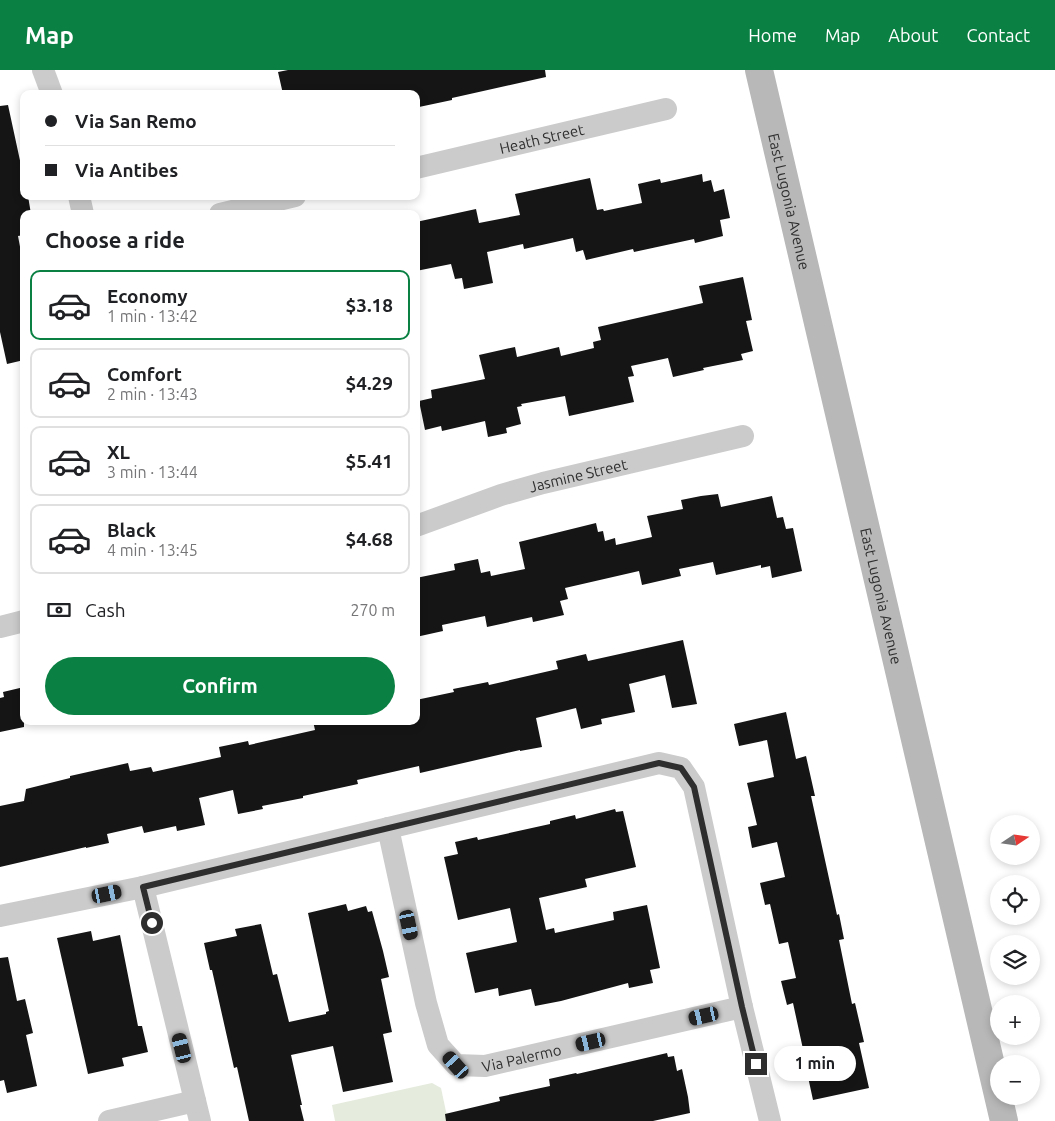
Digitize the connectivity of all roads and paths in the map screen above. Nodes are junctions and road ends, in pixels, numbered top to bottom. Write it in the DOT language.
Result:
graph roads {
  1 [pos="43,70"];
  2 [pos="759,70"];
  3 [pos="50,90"];
  4 [pos="666,109"];
  5 [pos="420,167"];
  6 [pos="278,200"];
  7 [pos="237,210"];
  8 [pos="743,436"];
  9 [pos="420,525"];
  10 [pos="20,622"];
  11 [pos="0,627"];
  12 [pos="388,828"];
  13 [pos="143,887"];
  14 [pos="0,916"];
  15 [pos="742,1007"];
  16 [pos="197,1111"];
  17 [pos="110,1121"];
  18 [pos="770,1121"];
  19 [pos="1004,1121"];
  1 -- 3 [label="street"];
  2 -- 19 [label="main road, East Lugonia Avenue"];
  4 -- 5 [label="street, Heath Street"];
  6 -- 7 [label="street"];
  8 -- 9 [label="street, Jasmine Street"];
  10 -- 11 [label="street"];
  12 -- 13 [label="street"];
  12 -- 15 [label="street, Via Palermo"];
  12 -- 15 [label="street"];
  13 -- 14 [label="street"];
  13 -- 16 [label="street"];
  15 -- 18 [label="street"];
  16 -- 17 [label="street"];
}
